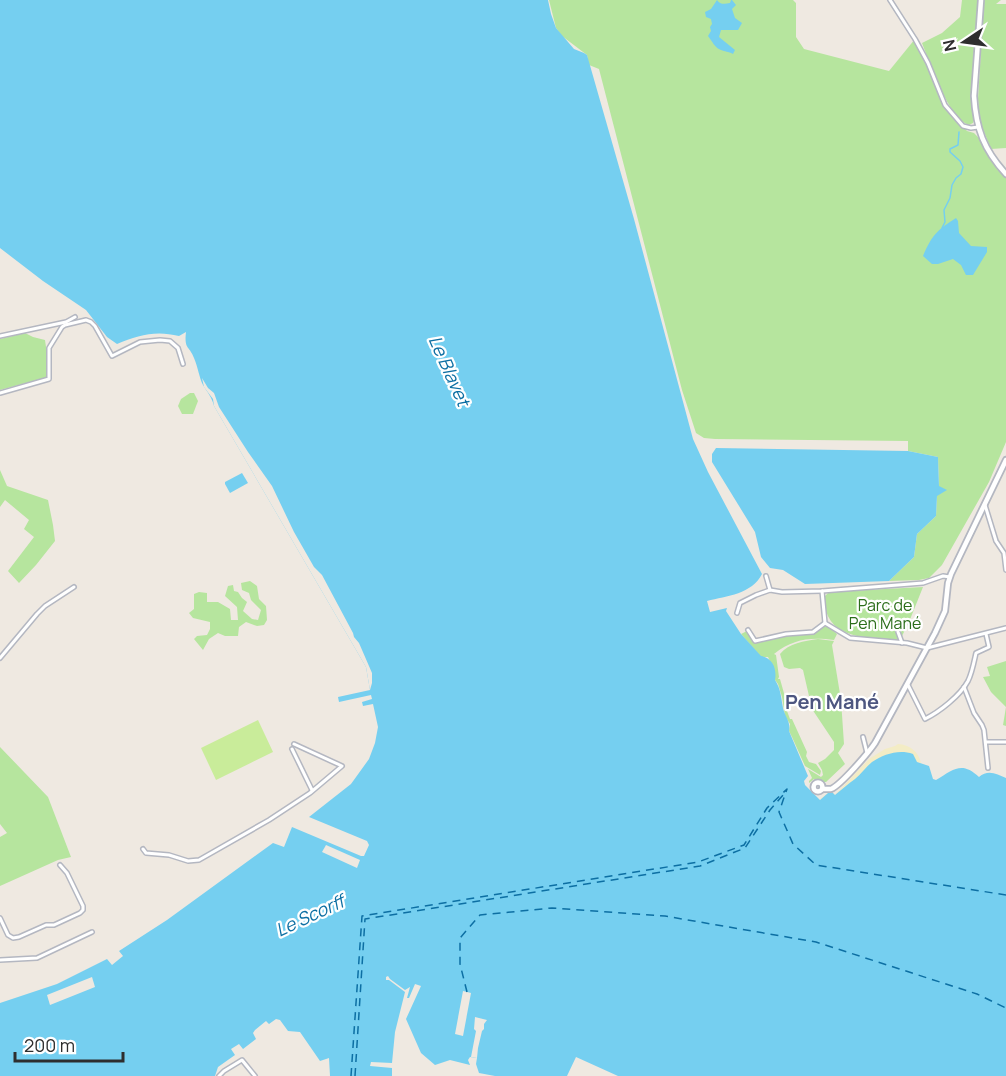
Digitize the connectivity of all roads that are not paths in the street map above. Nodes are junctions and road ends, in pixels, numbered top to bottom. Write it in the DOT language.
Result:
graph roads {
  1 [pos="890,0"];
  2 [pos="981,0"];
  3 [pos="978,127"];
  4 [pos="1006,174"];
  5 [pos="75,317"];
  6 [pos="0,336"];
  7 [pos="183,364"];
  8 [pos="0,393"];
  9 [pos="1006,460"];
  10 [pos="985,505"];
  11 [pos="1005,552"];
  12 [pos="1006,570"];
  13 [pos="766,576"];
  14 [pos="950,577"];
  15 [pos="74,587"];
  16 [pos="770,590"];
  17 [pos="822,591"];
  18 [pos="737,613"];
  19 [pos="825,622"];
  20 [pos="1006,628"];
  21 [pos="748,630"];
  22 [pos="898,633"];
  23 [pos="986,634"];
  24 [pos="902,644"];
  25 [pos="927,648"];
  26 [pos="0,658"];
  27 [pos="907,684"];
  28 [pos="964,687"];
  29 [pos="863,737"];
  30 [pos="986,742"];
  31 [pos="1006,742"];
  32 [pos="294,744"];
  33 [pos="292,749"];
  34 [pos="868,755"];
  35 [pos="988,768"];
  36 [pos="822,789"];
  37 [pos="313,790"];
  38 [pos="143,849"];
  39 [pos="60,865"];
  40 [pos="0,918"];
  41 [pos="92,932"];
  42 [pos="0,960"];
  43 [pos="224,1071"];
  44 [pos="219,1076"];
  45 [pos="227,1076"];
  46 [pos="255,1076"];
  1 -- 3 [label="street"];
  2 -- 3 [label="street"];
  3 -- 4 [label="street"];
  5 -- 6 [label="street"];
  7 -- 8 [label="street"];
  9 -- 10 [label="street"];
  10 -- 11 [label="street"];
  10 -- 14 [label="street"];
  11 -- 12 [label="street"];
  13 -- 16 [label="street"];
  14 -- 17 [label="street"];
  14 -- 25 [label="street"];
  15 -- 26 [label="street"];
  16 -- 17 [label="street"];
  16 -- 18 [label="street"];
  17 -- 19 [label="street"];
  19 -- 21 [label="street"];
  19 -- 24 [label="street"];
  20 -- 23 [label="street"];
  22 -- 24 [label="street"];
  23 -- 25 [label="street"];
  23 -- 28 [label="street"];
  24 -- 25 [label="street"];
  25 -- 27 [label="street"];
  27 -- 28 [label="street"];
  27 -- 34 [label="street"];
  28 -- 30 [label="street"];
  29 -- 34 [label="street"];
  30 -- 31 [label="street"];
  30 -- 35 [label="street"];
  32 -- 37 [label="street"];
  33 -- 37 [label="street"];
  34 -- 36 [label="street"];
  37 -- 38 [label="street"];
  39 -- 40 [label="street"];
  41 -- 42 [label="street"];
  43 -- 44 [label="street"];
  43 -- 45 [label="street"];
  43 -- 46 [label="street"];
}
